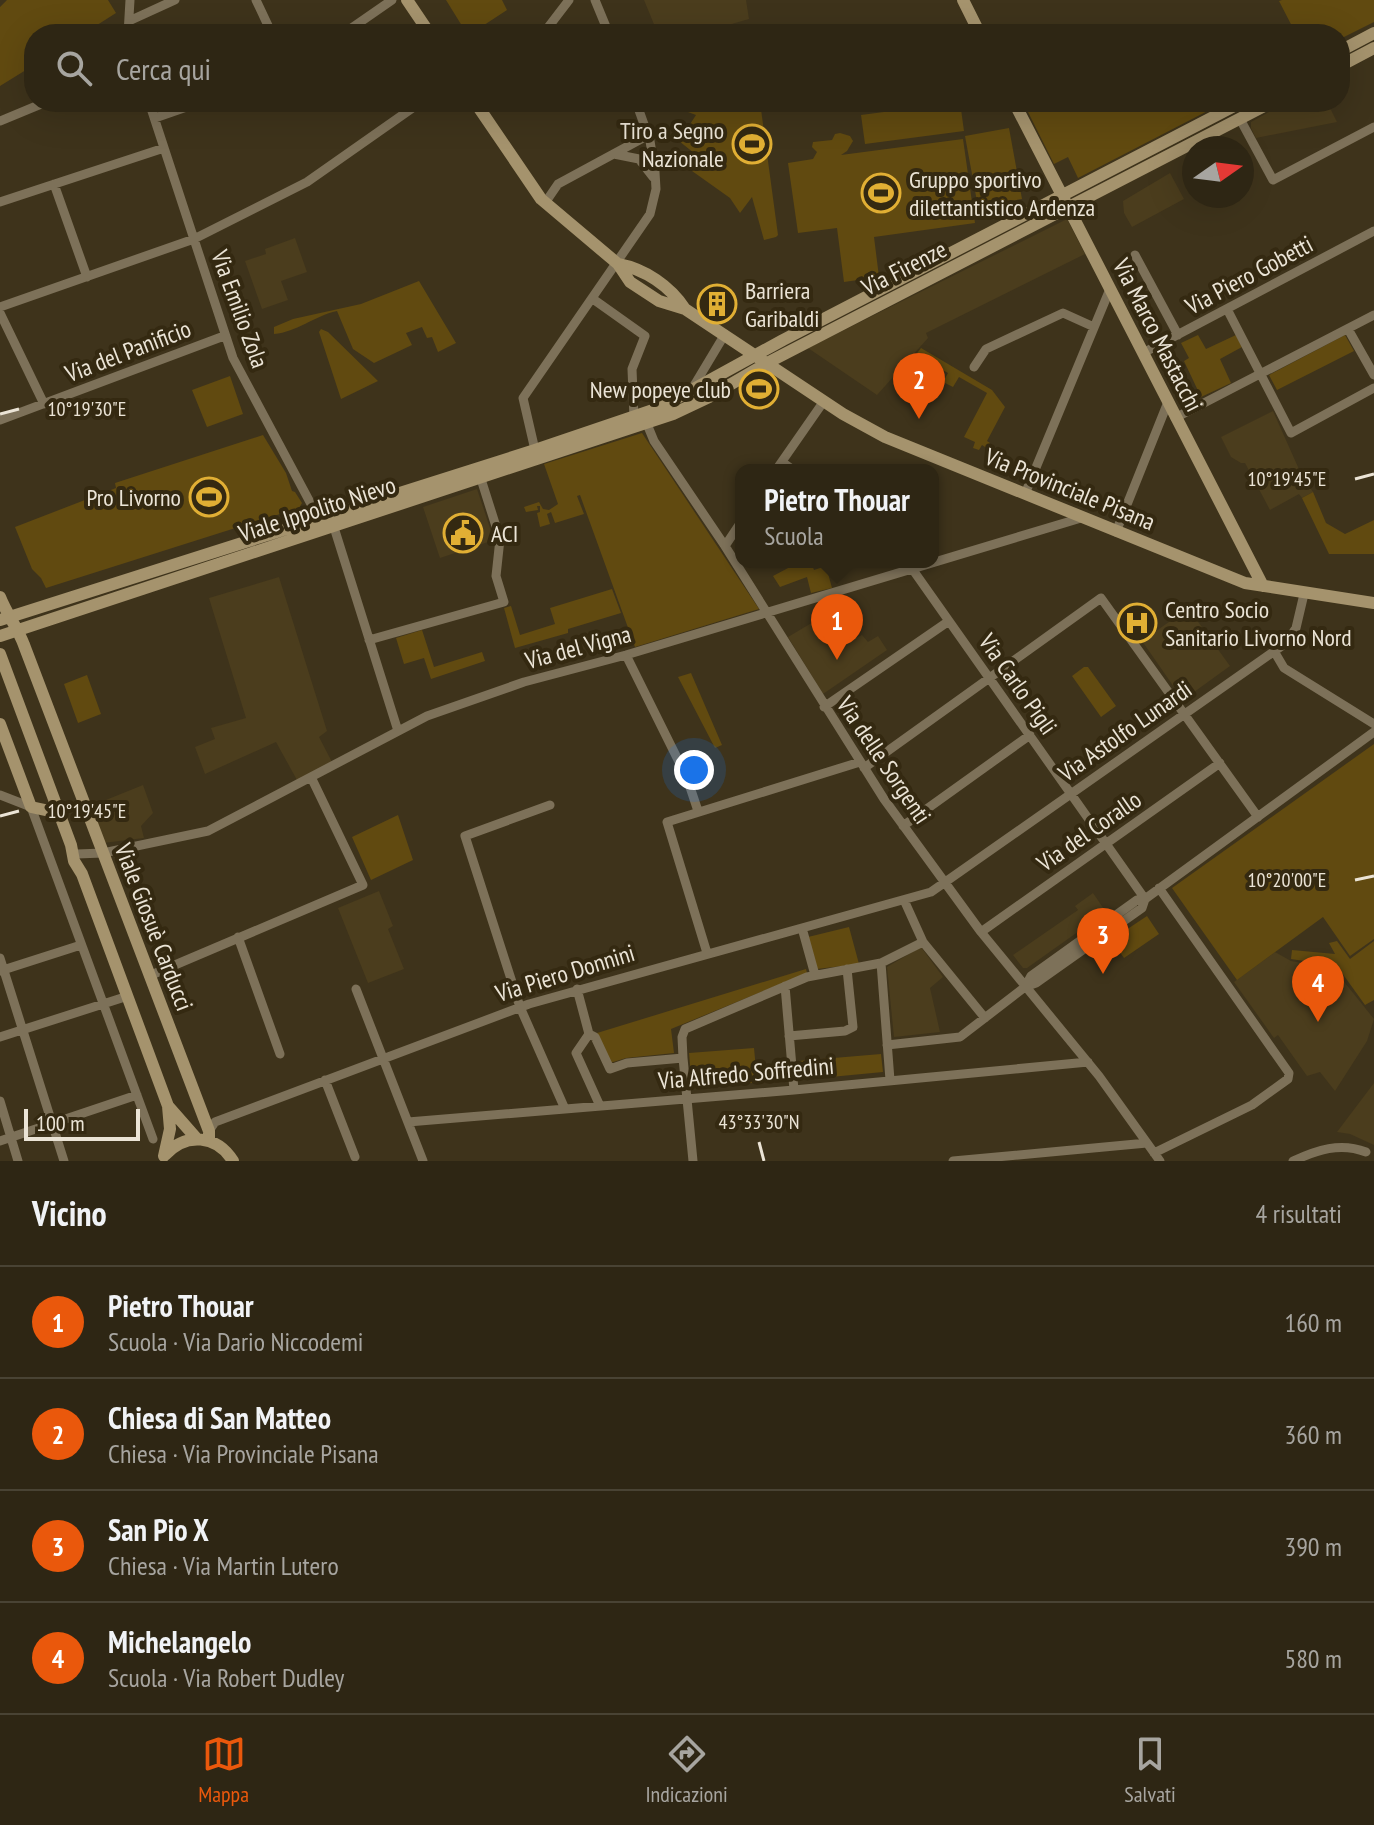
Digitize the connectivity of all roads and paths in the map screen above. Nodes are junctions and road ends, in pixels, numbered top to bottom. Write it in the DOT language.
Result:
graph roads {
  1 [pos="130,0"];
  2 [pos="175,0"];
  3 [pos="256,0"];
  4 [pos="392,0"];
  5 [pos="407,0"];
  6 [pos="569,0"];
  7 [pos="595,0"];
  8 [pos="963,0"];
  9 [pos="129,21"];
  10 [pos="129,24"];
  11 [pos="267,24"];
  12 [pos="357,24"];
  13 [pos="423,24"];
  14 [pos="551,24"];
  15 [pos="605,24"];
  16 [pos="975,24"];
  17 [pos="1374,33"];
  18 [pos="1350,46"];
  19 [pos="1374,48"];
  20 [pos="1350,61"];
  21 [pos="24,111"];
  22 [pos="153,112"];
  23 [pos="172,112"];
  24 [pos="407,112"];
  25 [pos="482,112"];
  26 [pos="640,112"];
  27 [pos="1019,112"];
  28 [pos="1222,112"];
  29 [pos="1253,112"];
  30 [pos="155,118"];
  31 [pos="1240,119"];
  32 [pos="0,121"];
  33 [pos="646,127"];
  34 [pos="1374,127"];
  35 [pos="164,148"];
  36 [pos="614,154"];
  37 [pos="656,183"];
  38 [pos="54,184"];
  39 [pos="1061,194"];
  40 [pos="0,202"];
  41 [pos="545,203"];
  42 [pos="1068,207"];
  43 [pos="1374,231"];
  44 [pos="194,239"];
  45 [pos="1135,255"];
  46 [pos="618,264"];
  47 [pos="87,277"];
  48 [pos="1110,289"];
  49 [pos="593,299"];
  50 [pos="1227,309"];
  51 [pos="0,310"];
  52 [pos="1374,315"];
  53 [pos="1094,327"];
  54 [pos="1348,329"];
  55 [pos="725,334"];
  56 [pos="1178,335"];
  57 [pos="224,336"];
  58 [pos="1143,353"];
  59 [pos="757,354"];
  60 [pos="769,362"];
  61 [pos="974,367"];
  62 [pos="1261,374"];
  63 [pos="1374,375"];
  64 [pos="1374,388"];
  65 [pos="689,394"];
  66 [pos="824,401"];
  67 [pos="1168,402"];
  68 [pos="44,404"];
  69 [pos="634,418"];
  70 [pos="1175,418"];
  71 [pos="0,420"];
  72 [pos="647,424"];
  73 [pos="535,450"];
  74 [pos="780,464"];
  75 [pos="481,479"];
  76 [pos="1025,494"];
  77 [pos="1081,518"];
  78 [pos="328,521"];
  79 [pos="735,531"];
  80 [pos="1116,532"];
  81 [pos="725,546"];
  82 [pos="735,562"];
  83 [pos="939,562"];
  84 [pos="739,568"];
  85 [pos="919,568"];
  86 [pos="913,570"];
  87 [pos="1263,586"];
  88 [pos="1304,594"];
  89 [pos="0,597"];
  90 [pos="1374,603"];
  91 [pos="767,612"];
  92 [pos="4,619"];
  93 [pos="949,621"];
  94 [pos="19,629"];
  95 [pos="0,636"];
  96 [pos="369,640"];
  97 [pos="1274,651"];
  98 [pos="0,654"];
  99 [pos="626,655"];
  100 [pos="989,678"];
  101 [pos="824,707"];
  102 [pos="1186,713"];
  103 [pos="0,724"];
  104 [pos="1373,726"];
  105 [pos="398,731"];
  106 [pos="1030,735"];
  107 [pos="1220,763"];
  108 [pos="862,765"];
  109 [pos="311,777"];
  110 [pos="1071,794"];
  111 [pos="0,795"];
  112 [pos="550,805"];
  113 [pos="31,807"];
  114 [pos="698,811"];
  115 [pos="59,813"];
  116 [pos="1258,817"];
  117 [pos="903,826"];
  118 [pos="1106,844"];
  119 [pos="103,853"];
  120 [pos="78,860"];
  121 [pos="946,884"];
  122 [pos="1159,888"];
  123 [pos="1145,899"];
  124 [pos="904,900"];
  125 [pos="802,928"];
  126 [pos="981,932"];
  127 [pos="238,937"];
  128 [pos="923,942"];
  129 [pos="81,945"];
  130 [pos="707,953"];
  131 [pos="0,958"];
  132 [pos="881,963"];
  133 [pos="847,969"];
  134 [pos="2,971"];
  135 [pos="815,975"];
  136 [pos="149,976"];
  137 [pos="785,986"];
  138 [pos="1025,987"];
  139 [pos="356,989"];
  140 [pos="577,989"];
  141 [pos="128,996"];
  142 [pos="103,1004"];
  143 [pos="520,1007"];
  144 [pos="985,1018"];
  145 [pos="23,1029"];
  146 [pos="589,1034"];
  147 [pos="789,1036"];
  148 [pos="0,1037"];
  149 [pos="887,1045"];
  150 [pos="280,1054"];
  151 [pos="383,1058"];
  152 [pos="683,1058"];
  153 [pos="1088,1062"];
  154 [pos="325,1080"];
  155 [pos="890,1080"];
  156 [pos="794,1090"];
  157 [pos="137,1095"];
  158 [pos="687,1098"];
  159 [pos="0,1101"];
  160 [pos="168,1106"];
  161 [pos="600,1106"];
  162 [pos="565,1109"];
  163 [pos="408,1122"];
  164 [pos="51,1123"];
  165 [pos="11,1137"];
  166 [pos="205,1137"];
  167 [pos="153,1139"];
  168 [pos="0,1141"];
  169 [pos="1147,1143"];
  170 [pos="1366,1152"];
  171 [pos="355,1157"];
  172 [pos="1157,1157"];
  173 [pos="161,1159"];
  174 [pos="18,1161"];
  175 [pos="64,1161"];
  176 [pos="233,1161"];
  177 [pos="423,1161"];
  178 [pos="693,1161"];
  179 [pos="953,1161"];
  180 [pos="1293,1161"];
  1 -- 9 [label="street"];
  2 -- 9 [label="street"];
  3 -- 11 [label="street"];
  4 -- 12 [label="street"];
  5 -- 13 [label="main road"];
  6 -- 14 [label="street"];
  7 -- 15 [label="street"];
  8 -- 16 [label="main road"];
  9 -- 10 [label="street"];
  17 -- 18 [label="main road"];
  19 -- 20 [label="main road"];
  21 -- 32 [label="street"];
  22 -- 30 [label="street, Via Emilio Zola"];
  23 -- 30 [label="street"];
  24 -- 44 [label="street"];
  25 -- 41 [label="main road, Via Provinciale Pisana"];
  26 -- 33 [label="street"];
  27 -- 39 [label="main road, Via Marco Mastacchi"];
  28 -- 39 [label="main road, Via Firenze"];
  29 -- 31 [label="main road, Via Firenze"];
  30 -- 35 [label="street, Via Emilio Zola"];
  31 -- 34 [label="street"];
  31 -- 42 [label="main road, Via Firenze"];
  33 -- 36 [label="street"];
  33 -- 37 [label="street"];
  35 -- 38 [label="street"];
  35 -- 44 [label="street, Via Emilio Zola"];
  36 -- 37 [label="street"];
  36 -- 41 [label="street"];
  37 -- 46 [label="street"];
  38 -- 40 [label="street"];
  38 -- 47 [label="street"];
  39 -- 42 [label="main road, Via Marco Mastacchi"];
  39 -- 59 [label="main road, Via Firenze"];
  41 -- 46 [label="main road, Via Provinciale Pisana"];
  42 -- 48 [label="main road, Via Marco Mastacchi"];
  42 -- 60 [label="main road, Via Firenze"];
  43 -- 50 [label="street, Via Piero Gobetti"];
  44 -- 47 [label="street"];
  44 -- 57 [label="street, Via Emilio Zola"];
  45 -- 56 [label="street"];
  46 -- 49 [label="street"];
  46 -- 55 [label="main road, Via Provinciale Pisana"];
  47 -- 51 [label="street"];
  48 -- 53 [label="street"];
  48 -- 58 [label="main road, Via Marco Mastacchi"];
  49 -- 69 [label="street"];
  49 -- 73 [label="street"];
  50 -- 56 [label="street, Via Piero Gobetti"];
  50 -- 62 [label="street"];
  51 -- 68 [label="street"];
  52 -- 54 [label="street"];
  53 -- 61 [label="street"];
  53 -- 76 [label="street"];
  54 -- 62 [label="street"];
  54 -- 63 [label="street"];
  55 -- 59 [label="main road, Via Provinciale Pisana"];
  55 -- 65 [label="street"];
  56 -- 58 [label="street, Via Piero Gobetti"];
  57 -- 68 [label="street, Via del Panificio"];
  57 -- 78 [label="street, Via Emilio Zola"];
  58 -- 67 [label="main road, Via Marco Mastacchi"];
  59 -- 60 [label="main road, Via Provinciale Pisana"];
  59 -- 65 [label="main road, Via Firenze"];
  60 -- 66 [label="main road, Via Provinciale Pisana"];
  60 -- 72 [label="main road, Via Firenze"];
  62 -- 64 [label="street"];
  62 -- 70 [label="street"];
  65 -- 69 [label="main road, Viale Ippolito Nievo"];
  66 -- 74 [label="street"];
  66 -- 76 [label="main road, Via Provinciale Pisana"];
  67 -- 70 [label="main road, Via Marco Mastacchi"];
  67 -- 80 [label="street"];
  68 -- 71 [label="street, Via del Panificio"];
  69 -- 73 [label="main road, Viale Ippolito Nievo"];
  70 -- 87 [label="main road, Via Marco Mastacchi"];
  72 -- 75 [label="main road, Viale Ippolito Nievo"];
  72 -- 81 [label="street, Via delle Sorgenti"];
  73 -- 78 [label="main road, Viale Ippolito Nievo"];
  75 -- 78 [label="main road, Viale Ippolito Nievo"];
  75 -- 96 [label="street"];
  76 -- 77 [label="main road, Via Provinciale Pisana"];
  77 -- 80 [label="main road, Via Provinciale Pisana"];
  77 -- 83 [label="street, Via del Vigna"];
  78 -- 92 [label="main road, Viale Ippolito Nievo"];
  78 -- 94 [label="main road, Viale Ippolito Nievo"];
  78 -- 96 [label="street, Via Emilio Zola"];
  79 -- 81 [label="street"];
  80 -- 87 [label="main road, Via Provinciale Pisana"];
  81 -- 82 [label="street, Via delle Sorgenti"];
  84 -- 91 [label="street, Via delle Sorgenti"];
  85 -- 86 [label="street, Via del Vigna"];
  86 -- 91 [label="street, Via del Vigna"];
  86 -- 93 [label="street, Via Carlo Pigli"];
  87 -- 88 [label="main road, Via Provinciale Pisana"];
  88 -- 90 [label="main road, Via Provinciale Pisana"];
  88 -- 97 [label="street, Via Astolfo Lunardi"];
  89 -- 92 [label="main road, Viale Giosuè Carducci"];
  91 -- 99 [label="street, Via del Vigna"];
  91 -- 101 [label="street, Via delle Sorgenti"];
  92 -- 94 [label="main road, Viale Giosuè Carducci"];
  93 -- 100 [label="street, Via Carlo Pigli"];
  93 -- 101 [label="street"];
  94 -- 95 [label="main road, Viale Ippolito Nievo"];
  94 -- 119 [label="main road, Viale Giosuè Carducci"];
  96 -- 105 [label="street, Via Emilio Zola"];
  97 -- 102 [label="street, Via Astolfo Lunardi"];
  97 -- 104 [label="street"];
  98 -- 115 [label="main road, Viale Giosuè Carducci"];
  99 -- 105 [label="street, Via del Vigna"];
  99 -- 114 [label="street"];
  100 -- 102 [label="street"];
  100 -- 106 [label="street, Via Carlo Pigli"];
  100 -- 108 [label="street"];
  101 -- 108 [label="street, Via delle Sorgenti"];
  102 -- 107 [label="street"];
  102 -- 110 [label="street, Via Astolfo Lunardi"];
  103 -- 113 [label="main road"];
  104 -- 116 [label="street"];
  105 -- 109 [label="street, Via del Vigna"];
  106 -- 110 [label="street, Via Carlo Pigli"];
  106 -- 117 [label="street"];
  107 -- 116 [label="street"];
  107 -- 118 [label="street, Via del Corallo"];
  108 -- 114 [label="street"];
  108 -- 117 [label="street, Via delle Sorgenti"];
  109 -- 119 [label="street, Via del Vigna"];
  109 -- 127 [label="street"];
  110 -- 118 [label="street, Via Carlo Pigli"];
  110 -- 121 [label="street, Via Astolfo Lunardi"];
  111 -- 113 [label="street"];
  112 -- 143 [label="street"];
  113 -- 115 [label="main road"];
  113 -- 129 [label="street"];
  114 -- 130 [label="street"];
  115 -- 120 [label="main road, Viale Giosuè Carducci"];
  116 -- 122 [label="street"];
  117 -- 121 [label="street, Via delle Sorgenti"];
  118 -- 123 [label="street, Via Carlo Pigli"];
  118 -- 126 [label="street, Via del Corallo"];
  119 -- 120 [label="street, Via del Vigna"];
  119 -- 136 [label="main road, Viale Giosuè Carducci"];
  120 -- 141 [label="main road, Viale Giosuè Carducci"];
  121 -- 124 [label="street, Via Piero Donnini"];
  121 -- 126 [label="street, Via delle Sorgenti"];
  122 -- 123 [label="street"];
  122 -- 172 [label="street"];
  123 -- 138 [label="street"];
  124 -- 125 [label="street, Via Piero Donnini"];
  124 -- 128 [label="street"];
  125 -- 130 [label="street, Via Piero Donnini"];
  125 -- 135 [label="street"];
  126 -- 138 [label="street, Via delle Sorgenti"];
  127 -- 136 [label="street"];
  127 -- 150 [label="street"];
  128 -- 132 [label="street"];
  128 -- 144 [label="street"];
  129 -- 134 [label="street"];
  129 -- 142 [label="street"];
  130 -- 140 [label="street, Via Piero Donnini"];
  131 -- 134 [label="street"];
  132 -- 133 [label="street"];
  132 -- 149 [label="street"];
  133 -- 135 [label="street"];
  133 -- 147 [label="street"];
  134 -- 145 [label="street"];
  135 -- 137 [label="street"];
  136 -- 166 [label="main road, Viale Giosuè Carducci"];
  137 -- 147 [label="street"];
  137 -- 152 [label="street"];
  138 -- 144 [label="street"];
  138 -- 153 [label="street, Via delle Sorgenti"];
  139 -- 151 [label="street"];
  140 -- 143 [label="street, Via Piero Donnini"];
  140 -- 146 [label="street"];
  141 -- 142 [label="street, Viale Giosuè Carducci"];
  141 -- 160 [label="main road, Viale Giosuè Carducci"];
  142 -- 145 [label="street, Viale Giosuè Carducci"];
  142 -- 157 [label="street"];
  143 -- 151 [label="street, Via Piero Donnini"];
  143 -- 162 [label="street"];
  144 -- 149 [label="street"];
  145 -- 148 [label="street, Viale Giosuè Carducci"];
  145 -- 164 [label="street"];
  146 -- 152 [label="street"];
  146 -- 161 [label="street"];
  147 -- 156 [label="street"];
  149 -- 155 [label="street"];
  151 -- 154 [label="street, Via Piero Donnini"];
  151 -- 163 [label="street"];
  152 -- 158 [label="street"];
  153 -- 155 [label="street, Via Alfredo Soffredini"];
  153 -- 169 [label="street, Via delle Sorgenti"];
  154 -- 166 [label="street, Via Piero Donnini"];
  154 -- 171 [label="street"];
  155 -- 156 [label="street, Via Alfredo Soffredini"];
  156 -- 158 [label="street, Via Alfredo Soffredini"];
  157 -- 164 [label="street"];
  157 -- 167 [label="street"];
  158 -- 161 [label="street, Via Alfredo Soffredini"];
  158 -- 178 [label="street"];
  159 -- 165 [label="street"];
  160 -- 166 [label="main road, Viale Giosuè Carducci"];
  160 -- 173 [label="main road, Viale Giosuè Carducci"];
  161 -- 162 [label="street, Via Alfredo Soffredini"];
  162 -- 163 [label="street, Via Alfredo Soffredini"];
  163 -- 177 [label="street"];
  164 -- 165 [label="street"];
  164 -- 175 [label="street"];
  165 -- 168 [label="street"];
  165 -- 174 [label="street"];
  166 -- 173 [label="main road"];
  166 -- 176 [label="main road"];
  169 -- 172 [label="street, Via delle Sorgenti"];
  169 -- 179 [label="street"];
  170 -- 180 [label="street"];
}
